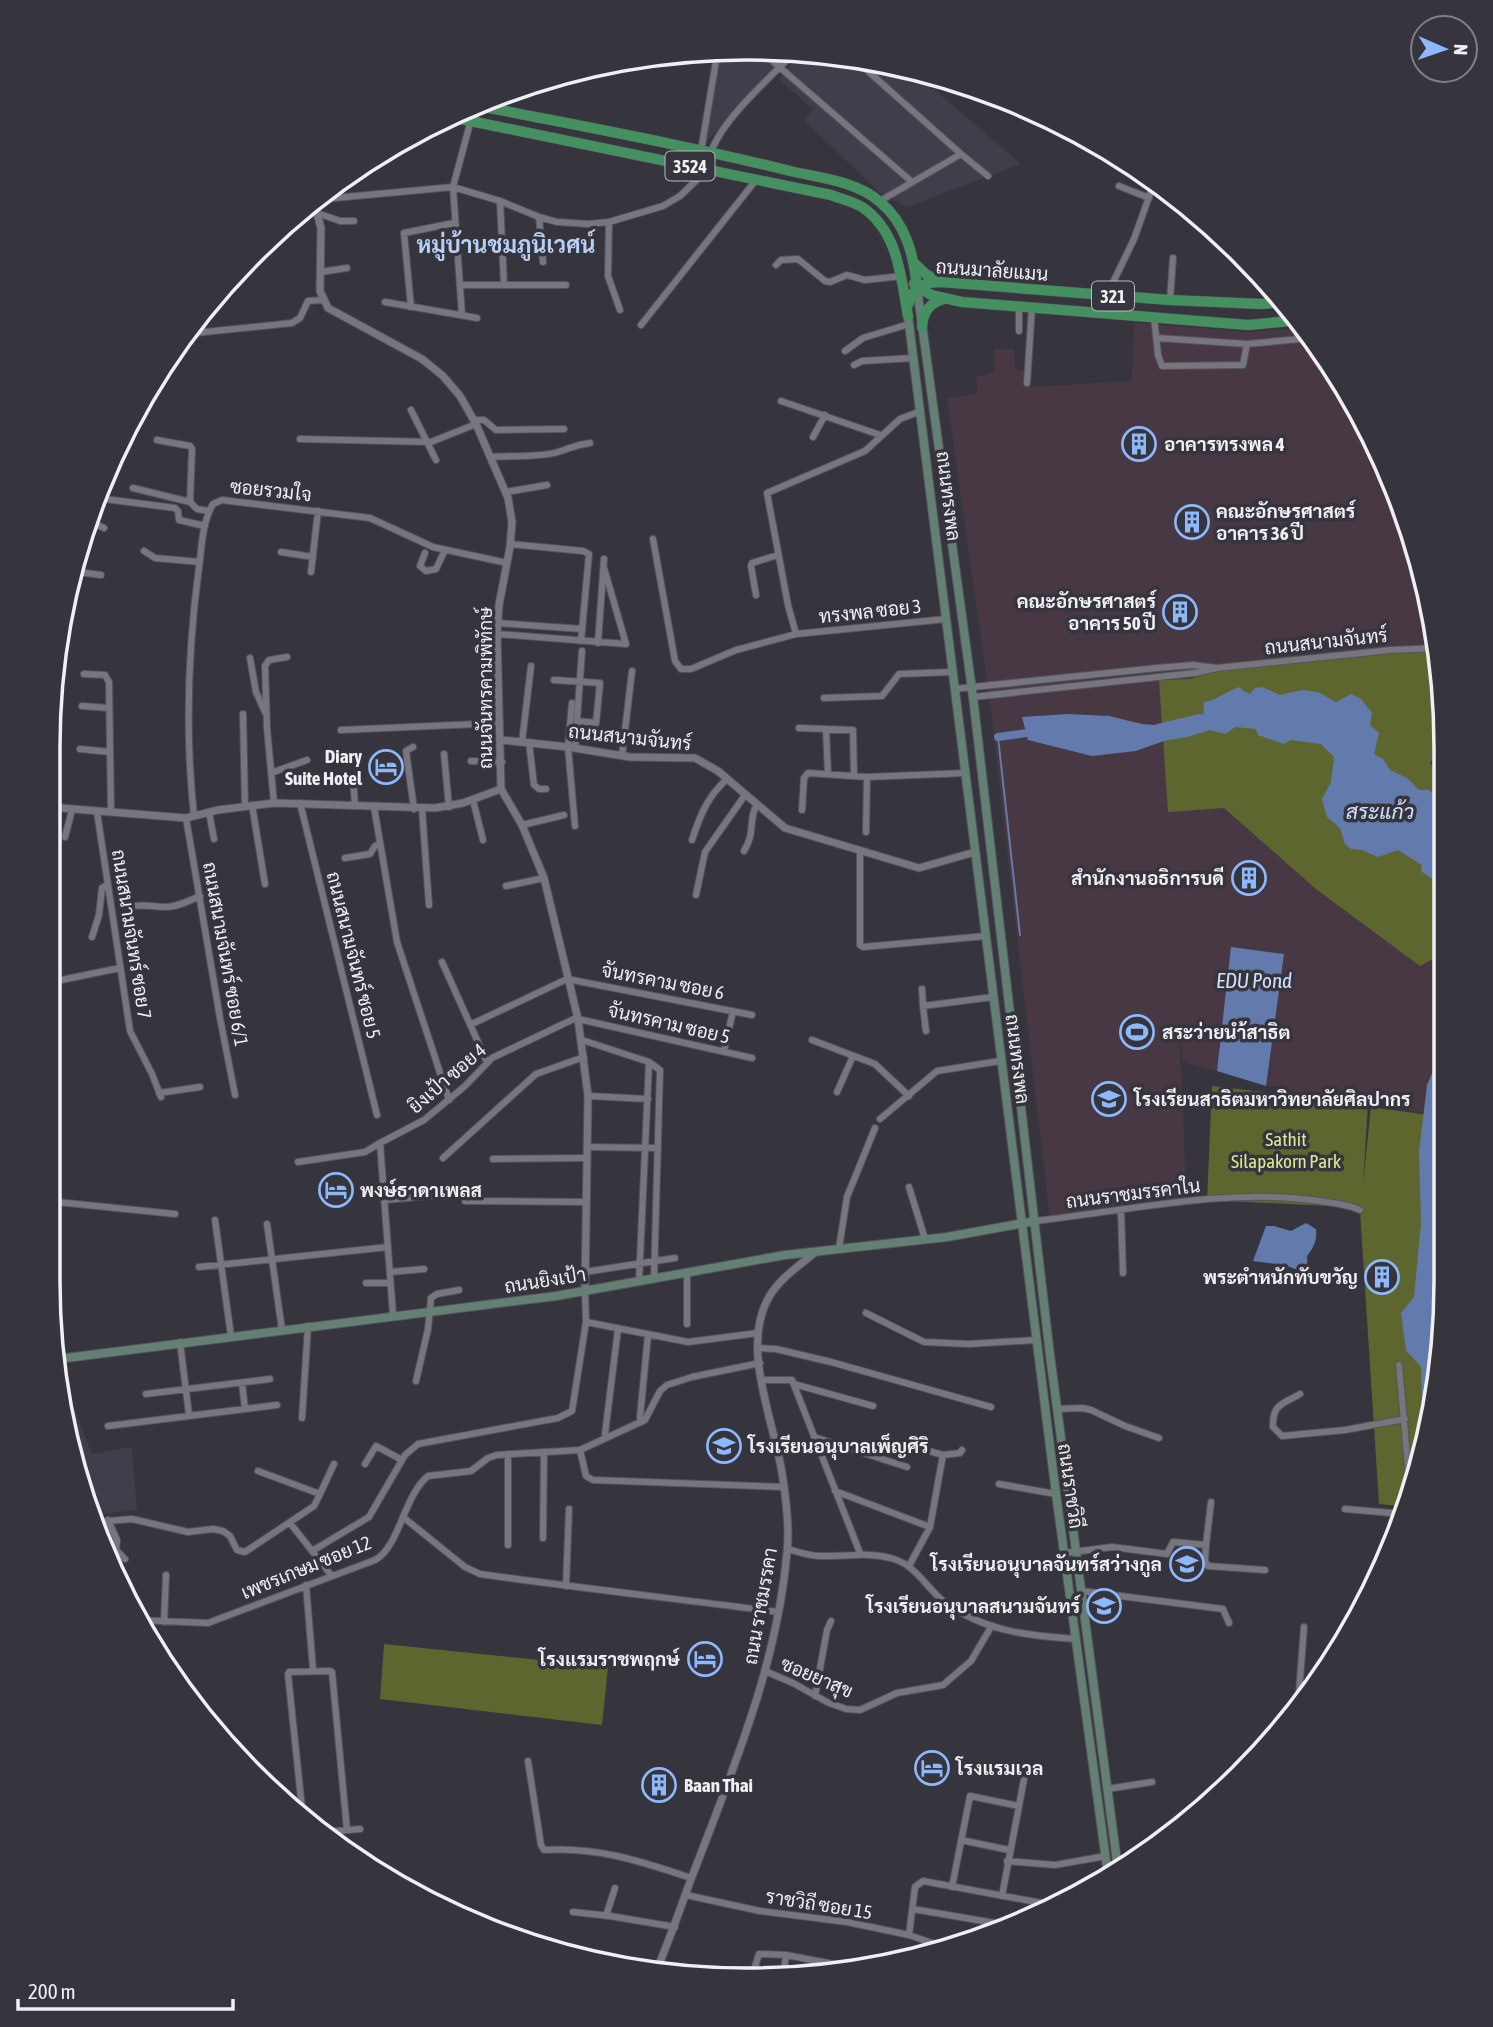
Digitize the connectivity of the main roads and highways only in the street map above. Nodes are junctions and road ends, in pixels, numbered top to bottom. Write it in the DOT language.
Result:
graph roads {
  1 [pos="493,109"];
  2 [pos="466,120"];
  3 [pos="915,264"];
  4 [pos="901,272"];
  5 [pos="941,282"];
  6 [pos="918,288"];
  7 [pos="945,299"];
  8 [pos="1271,303"];
  9 [pos="908,320"];
  10 [pos="1286,321"];
  11 [pos="922,327"];
  12 [pos="976,855"];
  13 [pos="992,856"];
  14 [pos="1035,1221"];
  15 [pos="1022,1225"];
  16 [pos="64,1358"];
  17 [pos="1096,1708"];
  18 [pos="1084,1709"];
  19 [pos="1117,1859"];
  20 [pos="1107,1865"];
  1 -- 3 [label="highway, ถนนทรงพล / 3524"];
  2 -- 4 [label="highway, ถนนทรงพล / 3524"];
  3 -- 5 [label="highway"];
  3 -- 6 [label="highway, ถนนทรงพล / 3524"];
  4 -- 6 [label="highway"];
  4 -- 9 [label="highway, ถนนทรงพล"];
  5 -- 6 [label="highway, ถนนมาลัยแมน / 321"];
  5 -- 8 [label="highway, ถนนมาลัยแมน / 321"];
  6 -- 7 [label="highway, ถนนมาลัยแมน / 321"];
  6 -- 9 [label="highway"];
  6 -- 11 [label="main road, ถนนทรงพล / 3524"];
  7 -- 10 [label="highway, ถนนมาลัยแมน / 321"];
  7 -- 11 [label="highway"];
  9 -- 12 [label="main road, ถนนทรงพล"];
  11 -- 13 [label="main road, ถนนทรงพล"];
  12 -- 13 [label="main road"];
  12 -- 15 [label="main road, ถนนทรงพล"];
  13 -- 14 [label="main road, ถนนทรงพล"];
  14 -- 15 [label="main road, ถนนยิงเป้า"];
  14 -- 17 [label="main road, ถนนราชวิถี"];
  15 -- 16 [label="main road, ถนนยิงเป้า"];
  15 -- 18 [label="main road, ถนนราชวิถี"];
  17 -- 18 [label="main road"];
  17 -- 19 [label="main road, ถนนราชวิถี"];
  18 -- 20 [label="main road, ถนนราชวิถี"];
}
